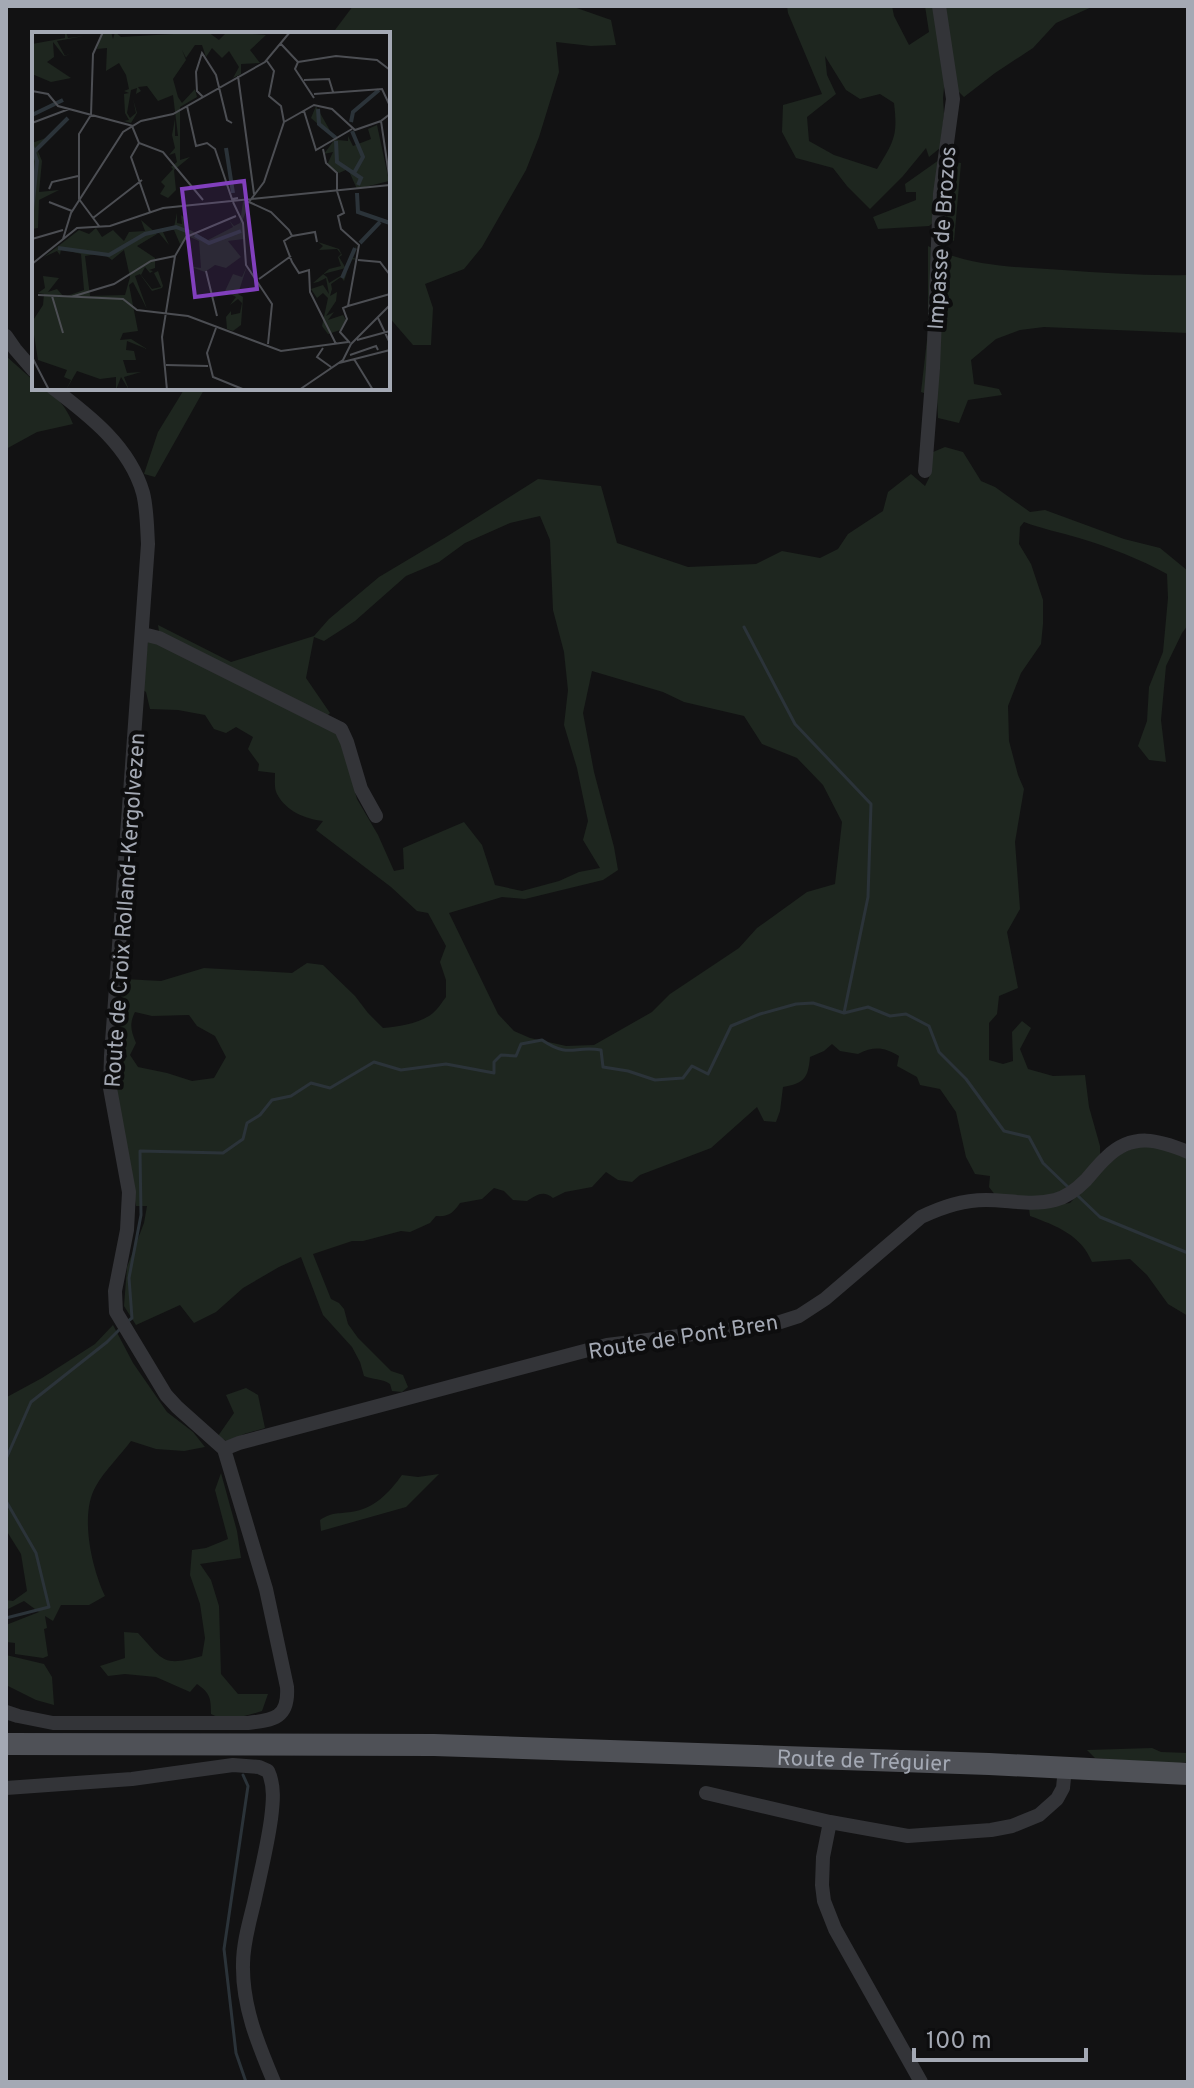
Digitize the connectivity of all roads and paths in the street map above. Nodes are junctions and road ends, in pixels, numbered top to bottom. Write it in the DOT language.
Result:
graph roads {
  1 [pos="939,6"];
  2 [pos="6,336"];
  3 [pos="32,369"];
  4 [pos="56,390"];
  5 [pos="925,471"];
  6 [pos="143,634"];
  7 [pos="376,816"];
  8 [pos="1188,1152"];
  9 [pos="224,1449"];
  10 [pos="6,1712"];
  11 [pos="43,1720"];
  12 [pos="6,1744"];
  13 [pos="86,1745"];
  14 [pos="1065,1768"];
  15 [pos="1188,1774"];
  16 [pos="6,1788"];
  17 [pos="706,1793"];
  18 [pos="830,1822"];
  19 [pos="274,2082"];
  20 [pos="921,2082"];
  1 -- 5 [label="street, Impasse de Brozos"];
  2 -- 3 [label="street"];
  4 -- 6 [label="street, Route de Croix Rolland-Kergolvezen"];
  6 -- 7 [label="street"];
  6 -- 9 [label="street, Route de Croix Rolland-Kergolvezen"];
  8 -- 9 [label="street, Route de Pont Bren"];
  9 -- 11 [label="street"];
  10 -- 11 [label="street"];
  11 -- 13 [label="street"];
  12 -- 13 [label="main road, Route de Tréguier"];
  13 -- 14 [label="main road, Route de Tréguier"];
  14 -- 15 [label="main road, Route de Tréguier"];
  14 -- 18 [label="street"];
  16 -- 19 [label="street"];
  17 -- 18 [label="street"];
  18 -- 20 [label="street"];
}
